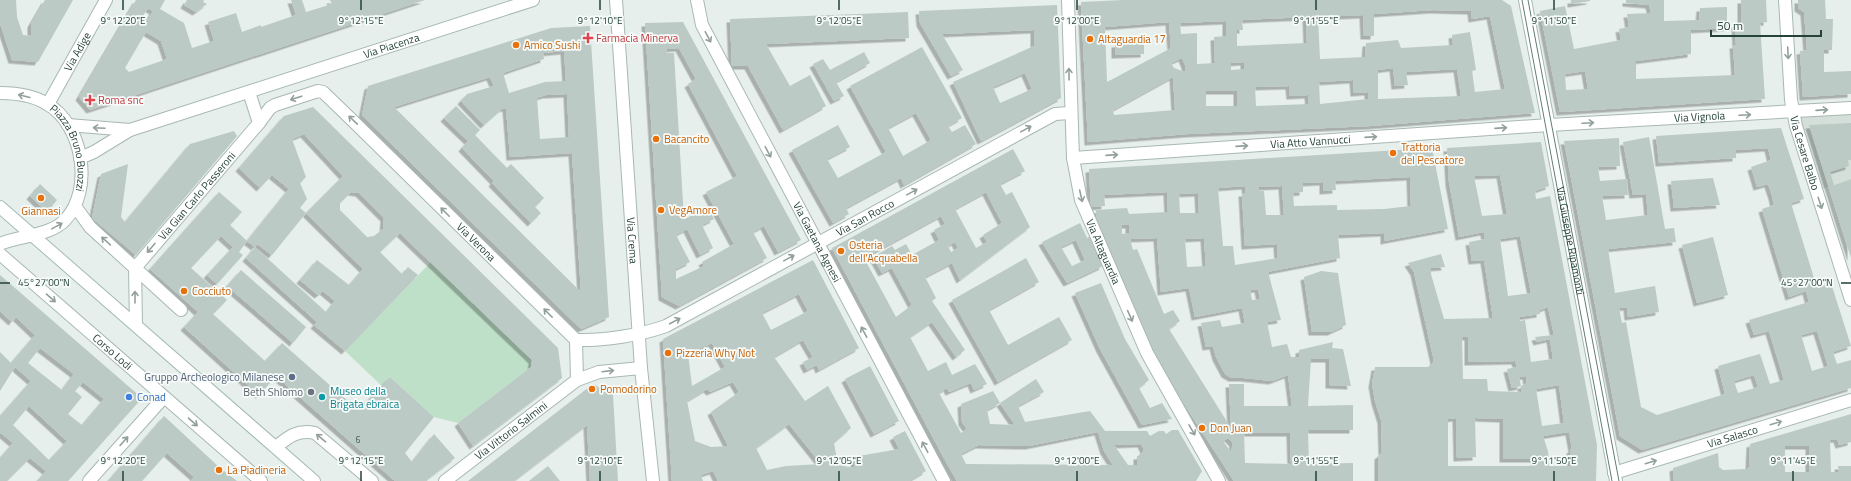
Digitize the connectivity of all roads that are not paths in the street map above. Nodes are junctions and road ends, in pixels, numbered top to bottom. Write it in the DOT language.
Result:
graph roads {
  1 [pos="106,0"];
  2 [pos="533,0"];
  3 [pos="616,0"];
  4 [pos="696,0"];
  5 [pos="1068,0"];
  6 [pos="1525,0"];
  7 [pos="1785,0"];
  8 [pos="249,92"];
  9 [pos="0,94"];
  10 [pos="48,104"];
  11 [pos="1851,108"];
  12 [pos="1793,112"];
  13 [pos="1070,113"];
  14 [pos="259,123"];
  15 [pos="68,125"];
  16 [pos="1549,125"];
  17 [pos="130,130"];
  18 [pos="80,158"];
  19 [pos="1073,158"];
  20 [pos="75,206"];
  21 [pos="0,207"];
  22 [pos="31,235"];
  23 [pos="0,244"];
  24 [pos="816,244"];
  25 [pos="0,254"];
  26 [pos="135,268"];
  27 [pos="1851,300"];
  28 [pos="181,310"];
  29 [pos="136,325"];
  30 [pos="638,333"];
  31 [pos="576,340"];
  32 [pos="641,368"];
  33 [pos="577,380"];
  34 [pos="164,397"];
  35 [pos="1851,400"];
  36 [pos="276,448"];
  37 [pos="1615,477"];
  38 [pos="89,481"];
  39 [pos="261,481"];
  40 [pos="314,481"];
  41 [pos="372,481"];
  42 [pos="445,481"];
  43 [pos="653,481"];
  44 [pos="944,481"];
  45 [pos="1219,481"];
  1 -- 10 [label="street, Via Adige"];
  2 -- 8 [label="street, Via Piacenza"];
  3 -- 30 [label="street, Via Crema"];
  4 -- 24 [label="street, Via Gaetana Agnesi, one-way"];
  13 -- 5 [label="street, Via Altaguardia, one-way"];
  6 -- 16 [label="street, Via Giuseppe Ripamonti"];
  7 -- 12 [label="street, Via Cesare Balbo, one-way"];
  8 -- 14 [label="street"];
  8 -- 17 [label="street, Via Piacenza"];
  10 -- 9 [label="street, Piazza Bruno Buozzi, one-way"];
  10 -- 15 [label="street, Piazza Bruno Buozzi"];
  12 -- 11 [label="street, Via Vignola, one-way"];
  16 -- 12 [label="street, Via Vignola, one-way"];
  12 -- 27 [label="street, Via Cesare Balbo, one-way"];
  13 -- 19 [label="street, Via Altaguardia"];
  24 -- 13 [label="street, Via San Rocco, one-way"];
  14 -- 26 [label="street, Via Gian Carlo Passeroni, one-way"];
  31 -- 14 [label="street, Via Verona, one-way"];
  17 -- 15 [label="street, Via Piacenza, one-way"];
  15 -- 18 [label="street, Piazza Bruno Buozzi"];
  19 -- 16 [label="street, Via Atto Vannucci, one-way"];
  16 -- 37 [label="street, Via Giuseppe Ripamonti"];
  17 -- 18 [label="street, Via Piacenza"];
  18 -- 20 [label="street, Piazza Bruno Buozzi"];
  19 -- 45 [label="street, Via Altaguardia, one-way"];
  22 -- 20 [label="street, Piazza Bruno Buozzi, one-way"];
  26 -- 20 [label="street, one-way"];
  21 -- 22 [label="street"];
  22 -- 23 [label="street, Piazza Bruno Buozzi"];
  22 -- 29 [label="street"];
  30 -- 24 [label="street, Via San Rocco, one-way"];
  44 -- 24 [label="street, Via Gaetana Agnesi, one-way"];
  25 -- 34 [label="street, Corso Lodi, one-way"];
  26 -- 28 [label="street"];
  29 -- 26 [label="street, one-way"];
  29 -- 36 [label="street"];
  30 -- 31 [label="street"];
  30 -- 32 [label="street, Via Crema"];
  31 -- 33 [label="street"];
  33 -- 32 [label="street, Via Vittorio Salmini, one-way"];
  32 -- 43 [label="street, Via Crema"];
  33 -- 42 [label="street, Via Vittorio Salmini"];
  38 -- 34 [label="street, one-way"];
  34 -- 39 [label="street, Corso Lodi, one-way"];
  37 -- 35 [label="street, Via Salasco, one-way"];
  36 -- 40 [label="street"];
  41 -- 36 [label="street, one-way"];
}
